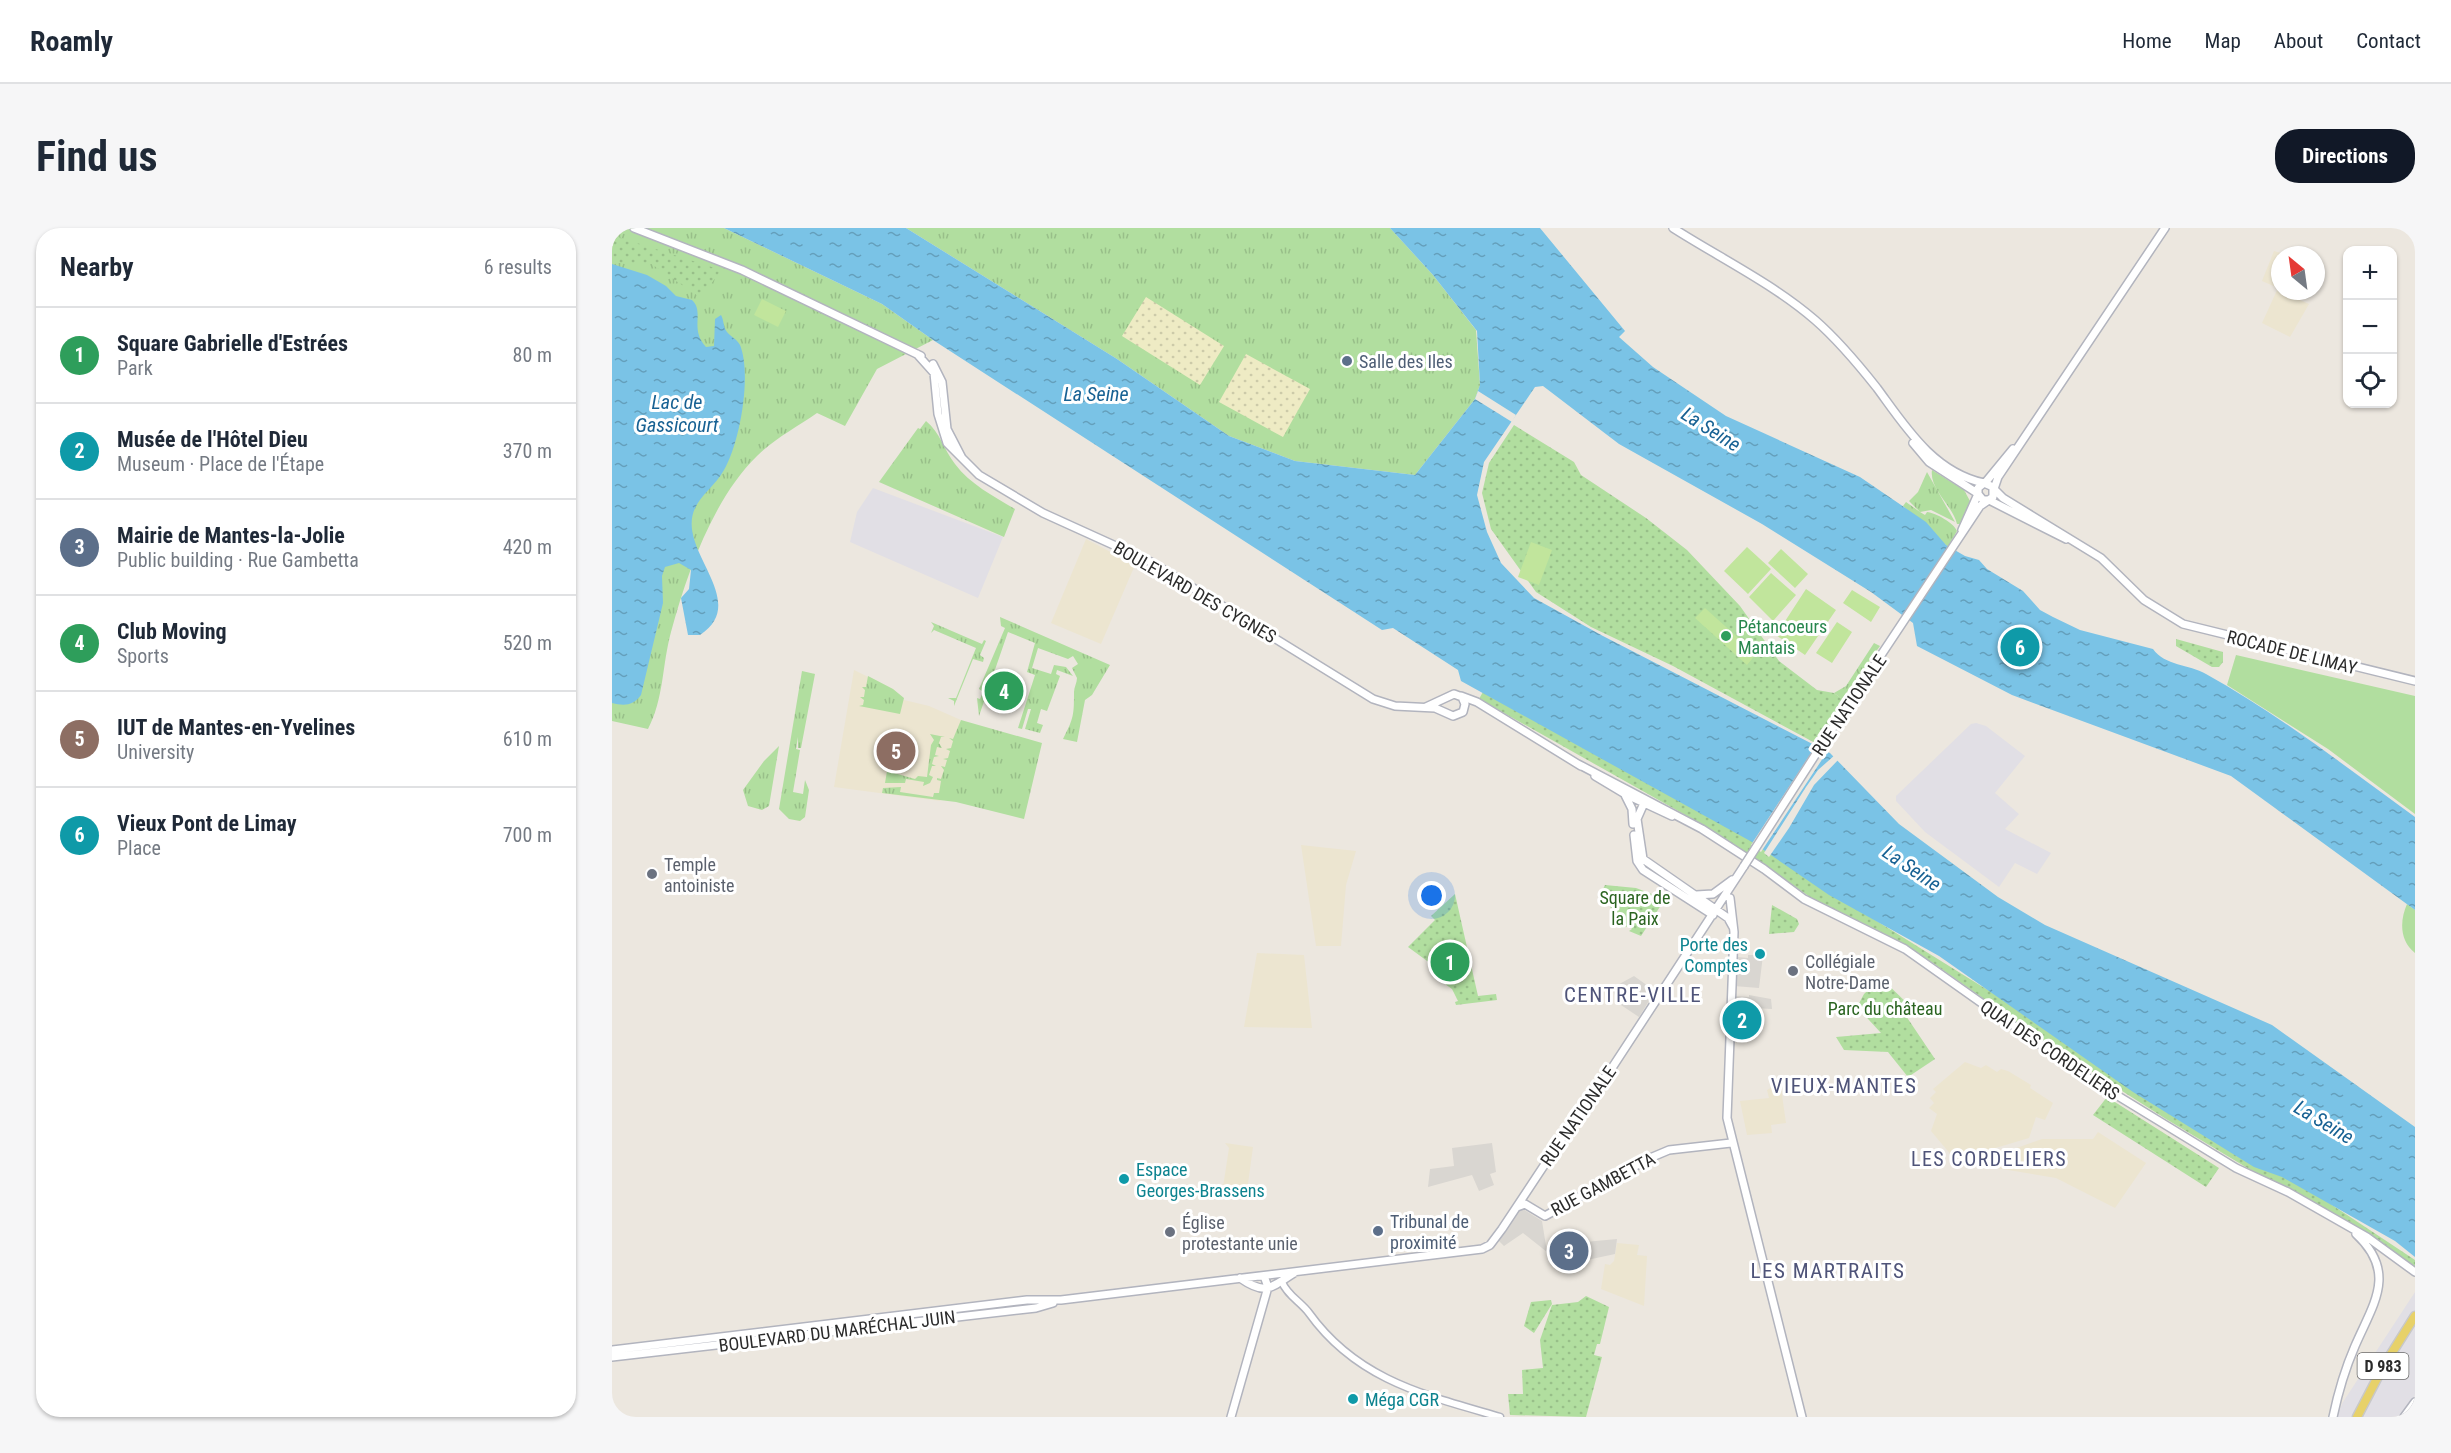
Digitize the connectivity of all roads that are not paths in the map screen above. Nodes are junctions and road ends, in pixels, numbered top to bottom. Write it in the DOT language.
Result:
graph roads {
  1 [pos="634,228"];
  2 [pos="1672,228"];
  3 [pos="2165,228"];
  4 [pos="1905,427"];
  5 [pos="2022,442"];
  6 [pos="1984,483"];
  7 [pos="1994,490"];
  8 [pos="1977,494"];
  9 [pos="1989,500"];
  10 [pos="2074,542"];
  11 [pos="1955,546"];
  12 [pos="2415,681"];
  13 [pos="1461,696"];
  14 [pos="1444,700"];
  15 [pos="1426,707"];
  16 [pos="1484,707"];
  17 [pos="1464,710"];
  18 [pos="1445,712"];
  19 [pos="1578,764"];
  20 [pos="1625,794"];
  21 [pos="1642,799"];
  22 [pos="1632,811"];
  23 [pos="1741,871"];
  24 [pos="1694,895"];
  25 [pos="1730,898"];
  26 [pos="1716,913"];
  27 [pos="1734,928"];
  28 [pos="1731,1143"];
  29 [pos="1526,1194"];
  30 [pos="1526,1204"];
  31 [pos="1515,1209"];
  32 [pos="2348,1226"];
  33 [pos="1296,1272"];
  34 [pos="2415,1272"];
  35 [pos="1280,1274"];
  36 [pos="1264,1276"];
  37 [pos="1240,1278"];
  38 [pos="1273,1288"];
  39 [pos="1061,1300"];
  40 [pos="2414,1317"];
  41 [pos="612,1350"];
  42 [pos="612,1357"];
  43 [pos="2415,1402"];
  44 [pos="1231,1417"];
  45 [pos="1500,1417"];
  46 [pos="1802,1417"];
  47 [pos="2333,1417"];
  48 [pos="2357,1417"];
  49 [pos="2403,1417"];
  1 -- 15 [label="main road, BOULEVARD DES CYGNES"];
  2 -- 4 [label="main road"];
  3 -- 5 [label="main road"];
  4 -- 6 [label="main road"];
  4 -- 8 [label="main road"];
  5 -- 6 [label="main road"];
  5 -- 7 [label="main road"];
  6 -- 7 [label="main road"];
  6 -- 8 [label="main road"];
  7 -- 9 [label="main road"];
  7 -- 10 [label="main road"];
  8 -- 9 [label="main road"];
  8 -- 11 [label="main road, RUE NATIONALE"];
  9 -- 10 [label="main road"];
  9 -- 11 [label="main road, RUE NATIONALE"];
  10 -- 12 [label="main road, ROCADE DE LIMAY"];
  11 -- 23 [label="main road, RUE NATIONALE, bridge"];
  13 -- 14 [label="main road"];
  13 -- 16 [label="main road"];
  13 -- 17 [label="main road"];
  14 -- 15 [label="main road, BOULEVARD DES CYGNES"];
  14 -- 18 [label="main road"];
  15 -- 18 [label="main road, BOULEVARD DES CYGNES"];
  16 -- 17 [label="main road"];
  16 -- 19 [label="main road"];
  17 -- 18 [label="main road"];
  19 -- 20 [label="main road, QUAI DES CORDELIERS"];
  19 -- 21 [label="main road, QUAI DES CORDELIERS"];
  20 -- 21 [label="main road, QUAI DES CORDELIERS"];
  20 -- 22 [label="main road"];
  21 -- 22 [label="main road"];
  21 -- 24 [label="main road"];
  21 -- 32 [label="main road, QUAI DES CORDELIERS"];
  22 -- 26 [label="main road"];
  23 -- 24 [label="main road"];
  23 -- 25 [label="main road"];
  23 -- 26 [label="main road"];
  24 -- 26 [label="main road"];
  25 -- 26 [label="main road"];
  25 -- 27 [label="main road"];
  26 -- 27 [label="main road"];
  26 -- 29 [label="main road, RUE NATIONALE"];
  27 -- 28 [label="main road"];
  28 -- 30 [label="main road, RUE GAMBETTA"];
  28 -- 46 [label="main road"];
  29 -- 30 [label="main road"];
  29 -- 31 [label="main road, RUE NATIONALE"];
  30 -- 31 [label="main road, RUE GAMBETTA"];
  31 -- 33 [label="main road, RUE NATIONALE"];
  32 -- 34 [label="main road, QUAI DES CORDELIERS"];
  32 -- 47 [label="main road"];
  33 -- 35 [label="main road, BOULEVARD DU MARÉCHAL JUIN"];
  33 -- 38 [label="main road"];
  35 -- 36 [label="main road, BOULEVARD DU MARÉCHAL JUIN"];
  35 -- 38 [label="main road"];
  36 -- 37 [label="main road, BOULEVARD DU MARÉCHAL JUIN"];
  36 -- 38 [label="main road"];
  37 -- 38 [label="main road"];
  37 -- 39 [label="main road, BOULEVARD DU MARÉCHAL JUIN"];
  38 -- 44 [label="main road"];
  38 -- 45 [label="street"];
  39 -- 41 [label="main road, BOULEVARD DU MARÉCHAL JUIN"];
  39 -- 42 [label="main road, BOULEVARD DU MARÉCHAL JUIN"];
  40 -- 48 [label="main road, D 983"];
  43 -- 49 [label="main road"];
}
